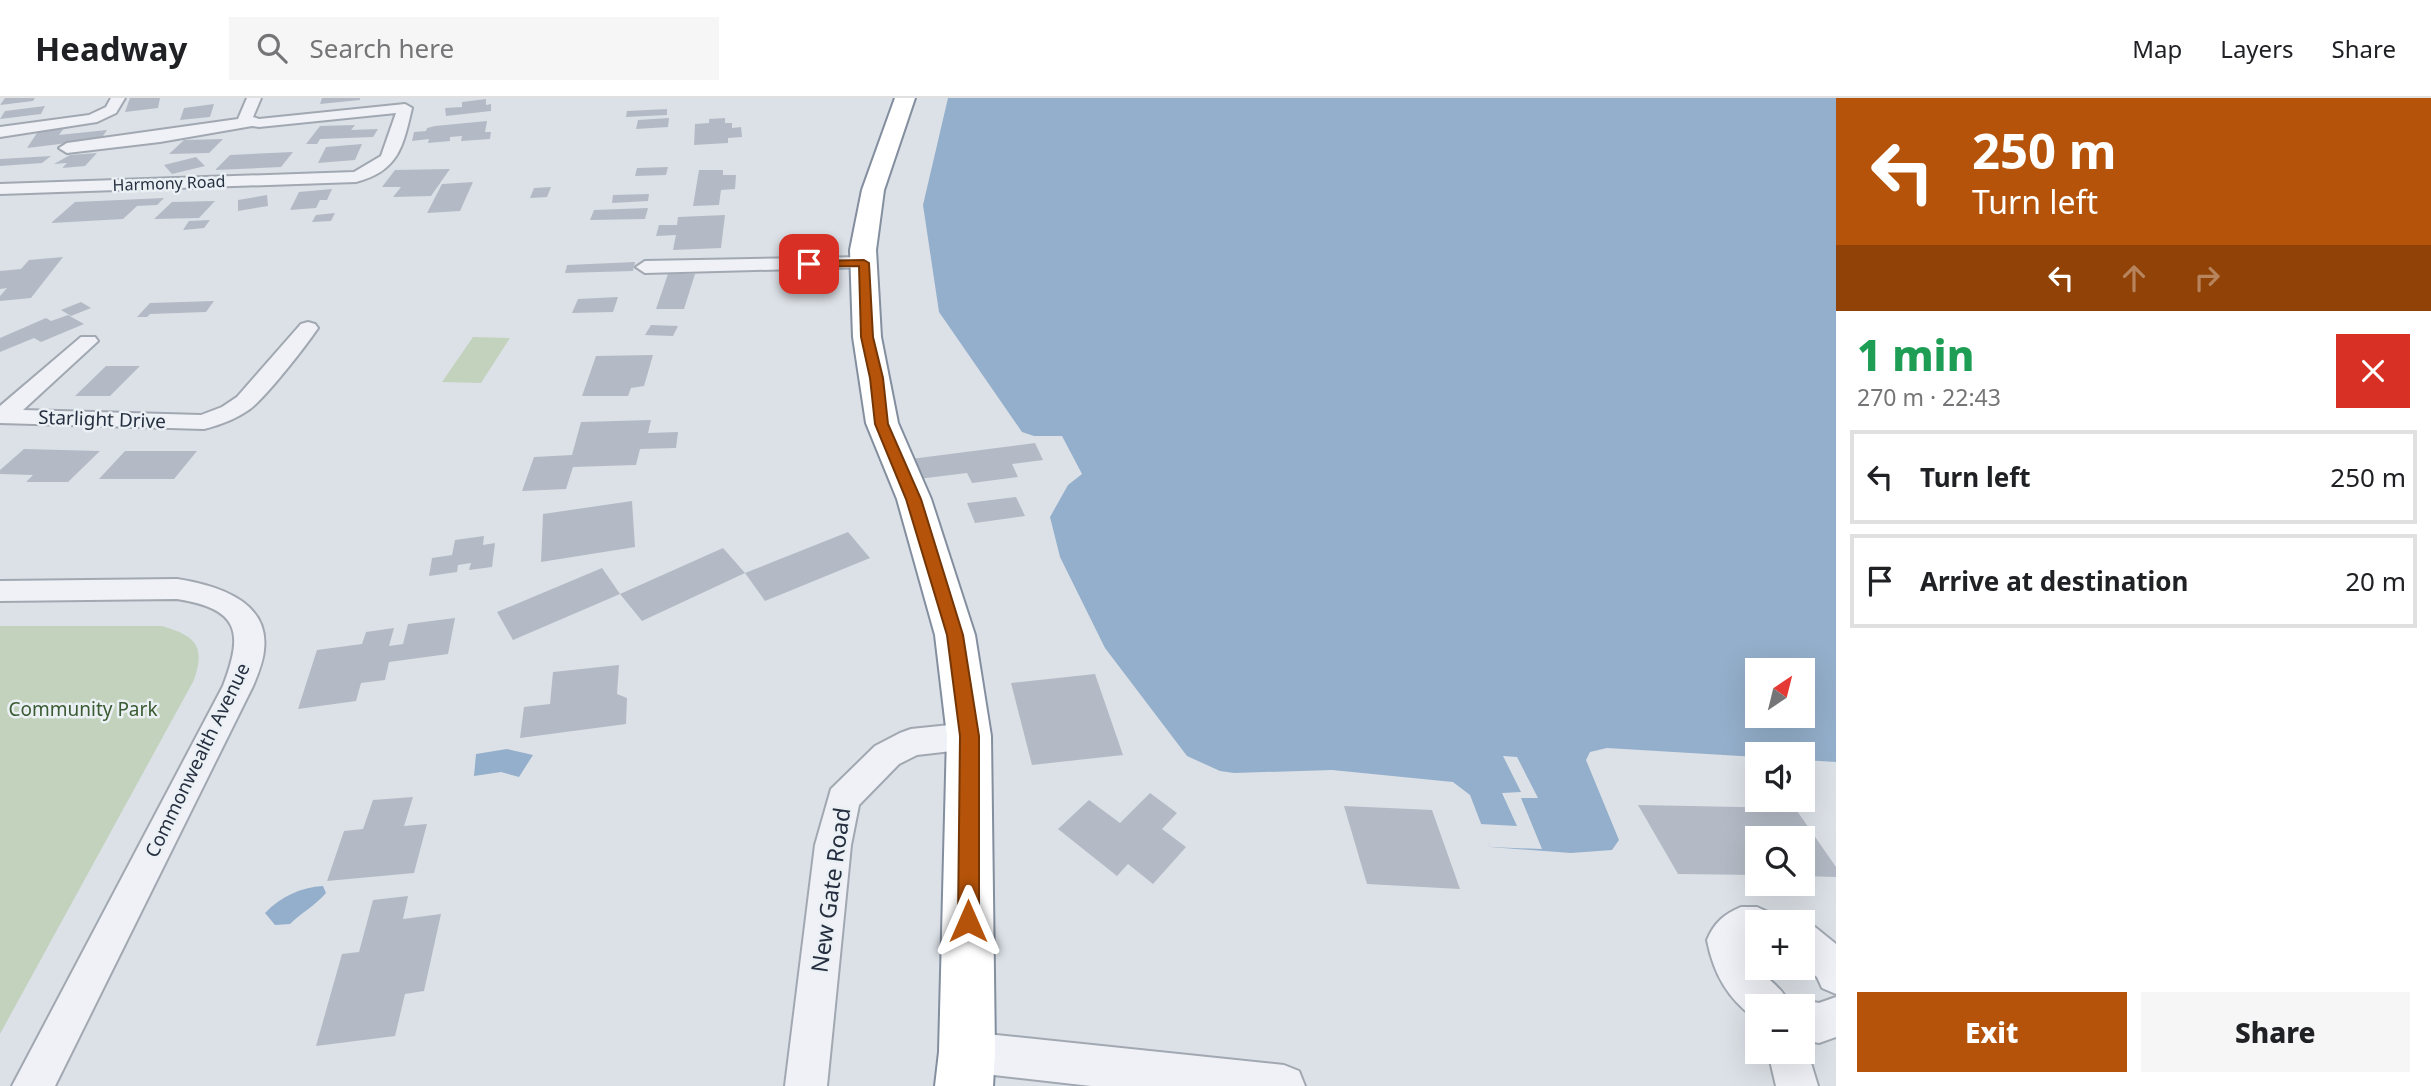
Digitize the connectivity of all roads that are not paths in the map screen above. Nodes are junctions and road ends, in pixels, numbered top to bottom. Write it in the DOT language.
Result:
graph roads {
  1 [pos="118,98"];
  2 [pos="254,98"];
  3 [pos="905,98"];
  4 [pos="408,102"];
  5 [pos="249,122"];
  6 [pos="0,132"];
  7 [pos="66,148"];
  8 [pos="0,189"];
  9 [pos="864,263"];
  10 [pos="645,267"];
  11 [pos="308,328"];
  12 [pos="88,341"];
  13 [pos="1,416"];
  14 [pos="0,591"];
  15 [pos="970,736"];
  16 [pos="1745,925"];
  17 [pos="1815,951"];
  18 [pos="1836,975"];
  19 [pos="1753,994"];
  20 [pos="1836,1017"];
  21 [pos="1815,1022"];
  22 [pos="1791,1064"];
  23 [pos="966,1069"];
  24 [pos="33,1086"];
  25 [pos="806,1086"];
  26 [pos="1284,1086"];
  27 [pos="1797,1086"];
  1 -- 6 [label="street"];
  2 -- 5 [label="street"];
  3 -- 9 [label="highway"];
  4 -- 5 [label="street"];
  4 -- 8 [label="street, Harmony Road"];
  5 -- 7 [label="street"];
  9 -- 10 [label="street"];
  9 -- 15 [label="highway"];
  11 -- 13 [label="street, Starlight Drive"];
  12 -- 13 [label="street"];
  14 -- 24 [label="street, Commonwealth Avenue"];
  15 -- 23 [label="highway"];
  15 -- 25 [label="street, New Gate Road"];
  16 -- 19 [label="street"];
  17 -- 18 [label="street"];
  20 -- 21 [label="street"];
  22 -- 27 [label="street"];
  23 -- 26 [label="street"];
}
